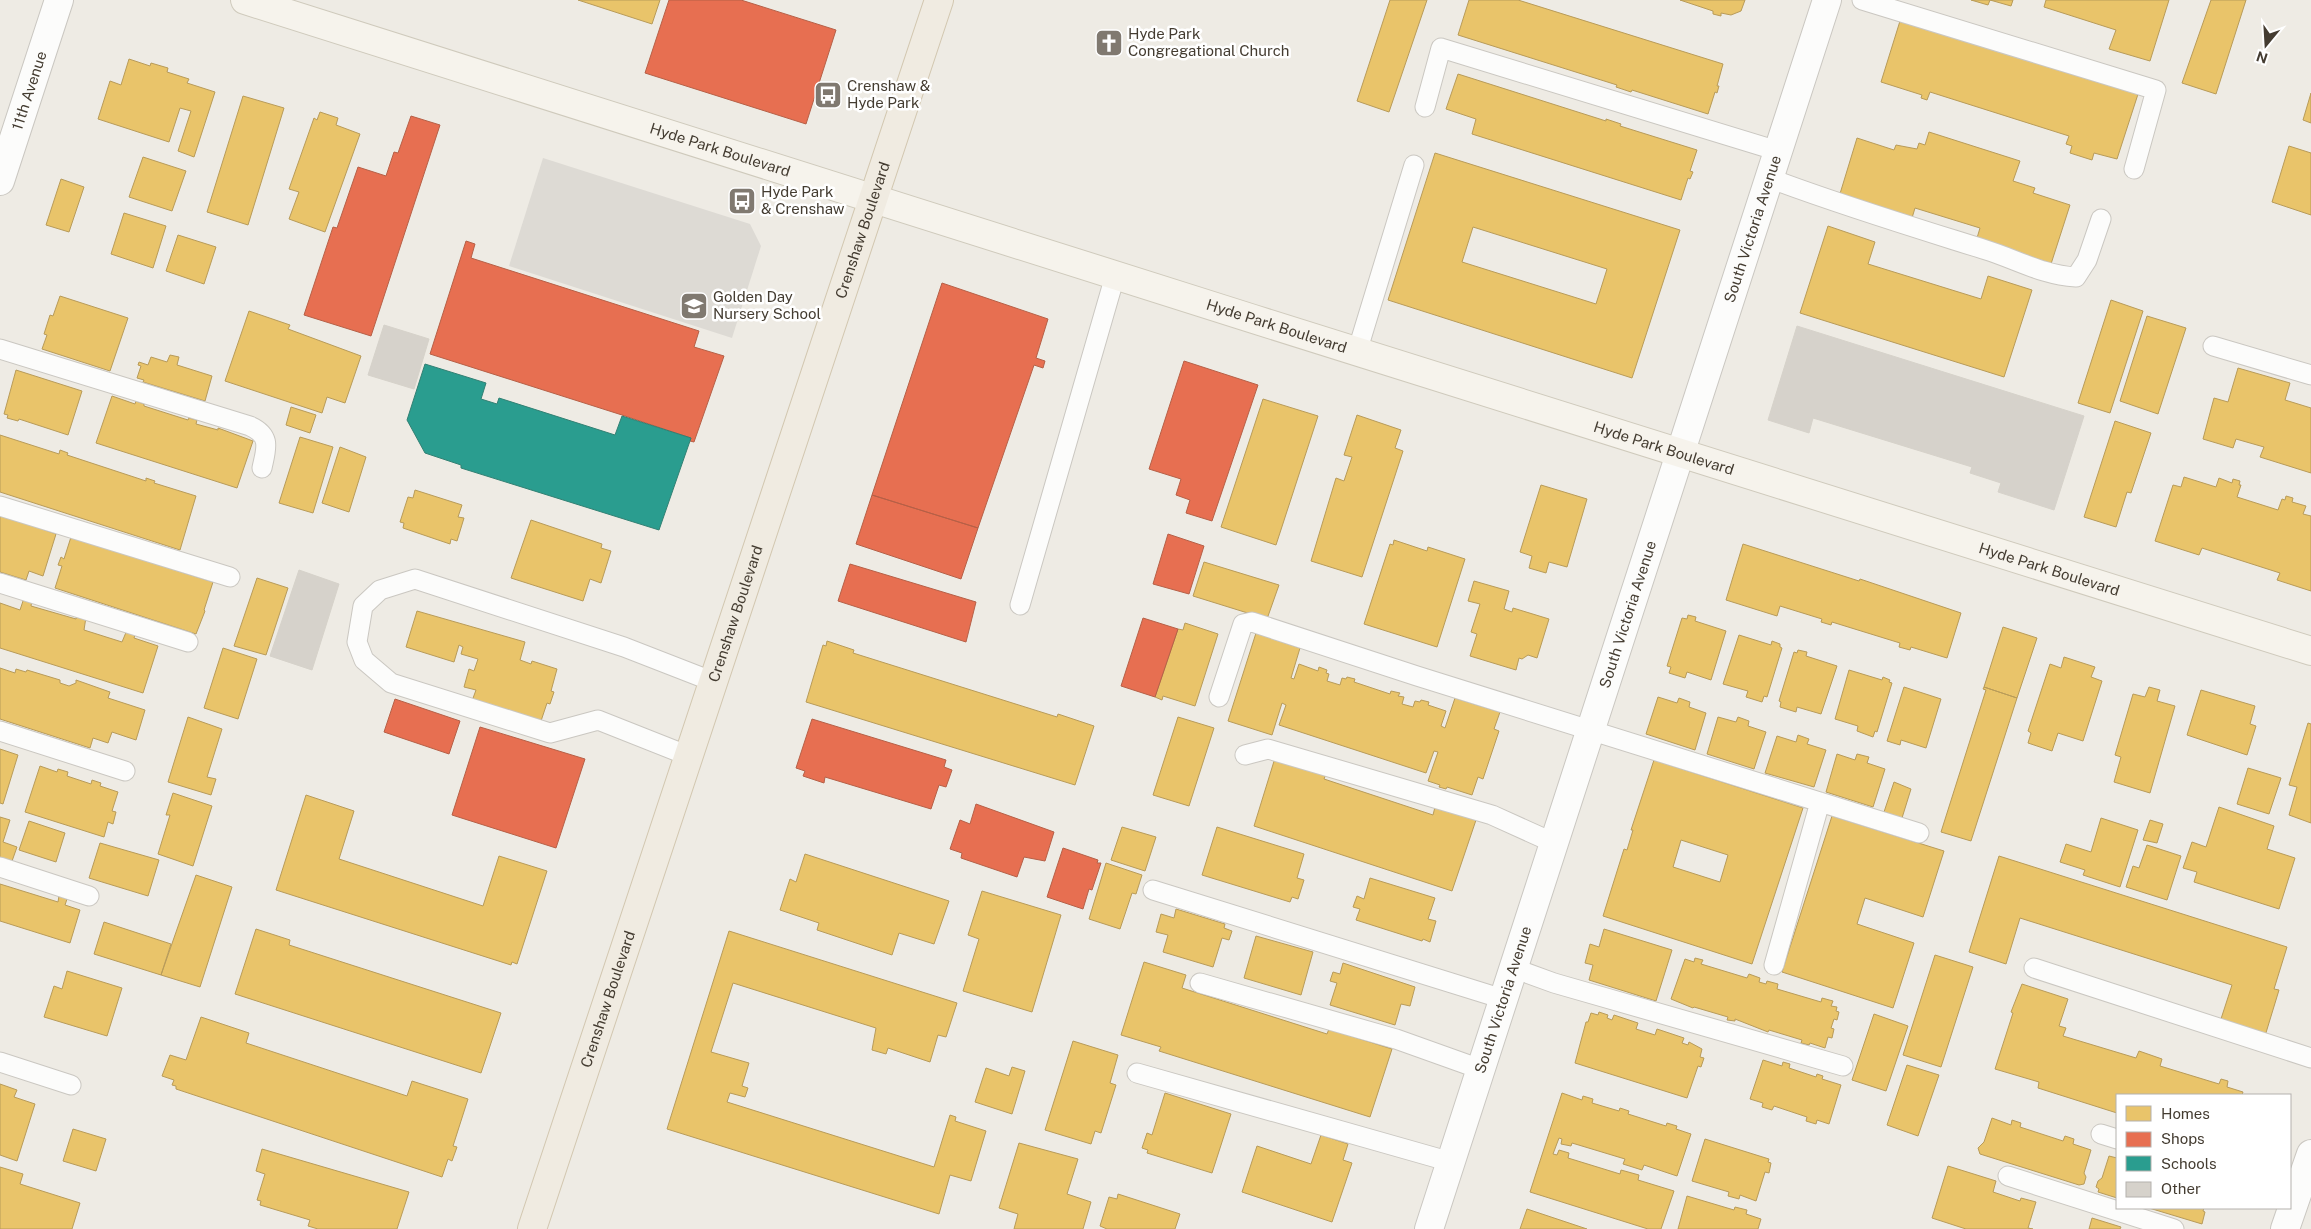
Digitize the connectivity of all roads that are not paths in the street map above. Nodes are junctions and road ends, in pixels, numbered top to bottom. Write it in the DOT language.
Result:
graph roads {
  1 [pos="59,0"];
  2 [pos="245,0"];
  3 [pos="938,0"];
  4 [pos="1826,0"];
  5 [pos="1862,0"];
  6 [pos="1425,107"];
  7 [pos="1778,151"];
  8 [pos="1414,165"];
  9 [pos="2134,169"];
  10 [pos="1769,178"];
  11 [pos="0,181"];
  12 [pos="874,198"];
  13 [pos="2101,219"];
  14 [pos="1115,276"];
  15 [pos="2214,346"];
  16 [pos="0,349"];
  17 [pos="1356,352"];
  18 [pos="2311,375"];
  19 [pos="1679,455"];
  20 [pos="262,468"];
  21 [pos="0,506"];
  22 [pos="230,577"];
  23 [pos="0,583"];
  24 [pos="1020,606"];
  25 [pos="188,642"];
  26 [pos="2311,651"];
  27 [pos="714,682"];
  28 [pos="1220,697"];
  29 [pos="0,731"];
  30 [pos="1590,731"];
  31 [pos="1245,755"];
  32 [pos="689,756"];
  33 [pos="125,771"];
  34 [pos="1820,802"];
  35 [pos="1919,833"];
  36 [pos="1554,843"];
  37 [pos="0,867"];
  38 [pos="1153,890"];
  39 [pos="89,896"];
  40 [pos="1774,965"];
  41 [pos="1513,968"];
  42 [pos="2034,968"];
  43 [pos="1200,983"];
  44 [pos="1503,999"];
  45 [pos="2311,1058"];
  46 [pos="0,1062"];
  47 [pos="1843,1066"];
  48 [pos="1480,1069"];
  49 [pos="1137,1073"];
  50 [pos="71,1085"];
  51 [pos="2311,1154"];
  52 [pos="1451,1162"];
  53 [pos="2008,1176"];
  54 [pos="2293,1197"];
  55 [pos="2290,1209"];
  56 [pos="532,1229"];
  57 [pos="1429,1229"];
  58 [pos="2174,1229"];
  59 [pos="2285,1229"];
  1 -- 11 [label="street, 11th Avenue"];
  2 -- 12 [label="street, Hyde Park Boulevard"];
  3 -- 12 [label="main road, Crenshaw Boulevard"];
  4 -- 7 [label="street, South Victoria Avenue"];
  5 -- 9 [label="lane"];
  6 -- 7 [label="lane"];
  7 -- 10 [label="street, South Victoria Avenue"];
  8 -- 17 [label="lane"];
  10 -- 13 [label="lane"];
  10 -- 19 [label="street, South Victoria Avenue"];
  12 -- 14 [label="street, Hyde Park Boulevard"];
  12 -- 27 [label="main road, Crenshaw Boulevard"];
  14 -- 17 [label="street, Hyde Park Boulevard"];
  14 -- 24 [label="lane"];
  15 -- 18 [label="lane"];
  16 -- 20 [label="lane"];
  17 -- 19 [label="street, Hyde Park Boulevard"];
  19 -- 26 [label="street, Hyde Park Boulevard"];
  19 -- 30 [label="street, South Victoria Avenue"];
  21 -- 22 [label="lane"];
  23 -- 25 [label="lane"];
  27 -- 32 [label="main road, Crenshaw Boulevard"];
  27 -- 32 [label="lane"];
  28 -- 30 [label="lane"];
  29 -- 33 [label="lane"];
  30 -- 34 [label="lane"];
  30 -- 36 [label="street, South Victoria Avenue"];
  31 -- 36 [label="lane"];
  32 -- 56 [label="main road, Crenshaw Boulevard"];
  34 -- 35 [label="lane"];
  34 -- 40 [label="lane"];
  36 -- 41 [label="street, South Victoria Avenue"];
  37 -- 39 [label="lane"];
  38 -- 44 [label="lane"];
  41 -- 44 [label="street, South Victoria Avenue"];
  41 -- 47 [label="lane"];
  42 -- 45 [label="lane"];
  43 -- 48 [label="lane"];
  44 -- 48 [label="street, South Victoria Avenue"];
  46 -- 50 [label="lane"];
  48 -- 52 [label="street, South Victoria Avenue"];
  49 -- 52 [label="lane"];
  51 -- 54 [label="street"];
  52 -- 57 [label="street, South Victoria Avenue"];
  53 -- 58 [label="lane"];
  55 -- 59 [label="street"];
}
